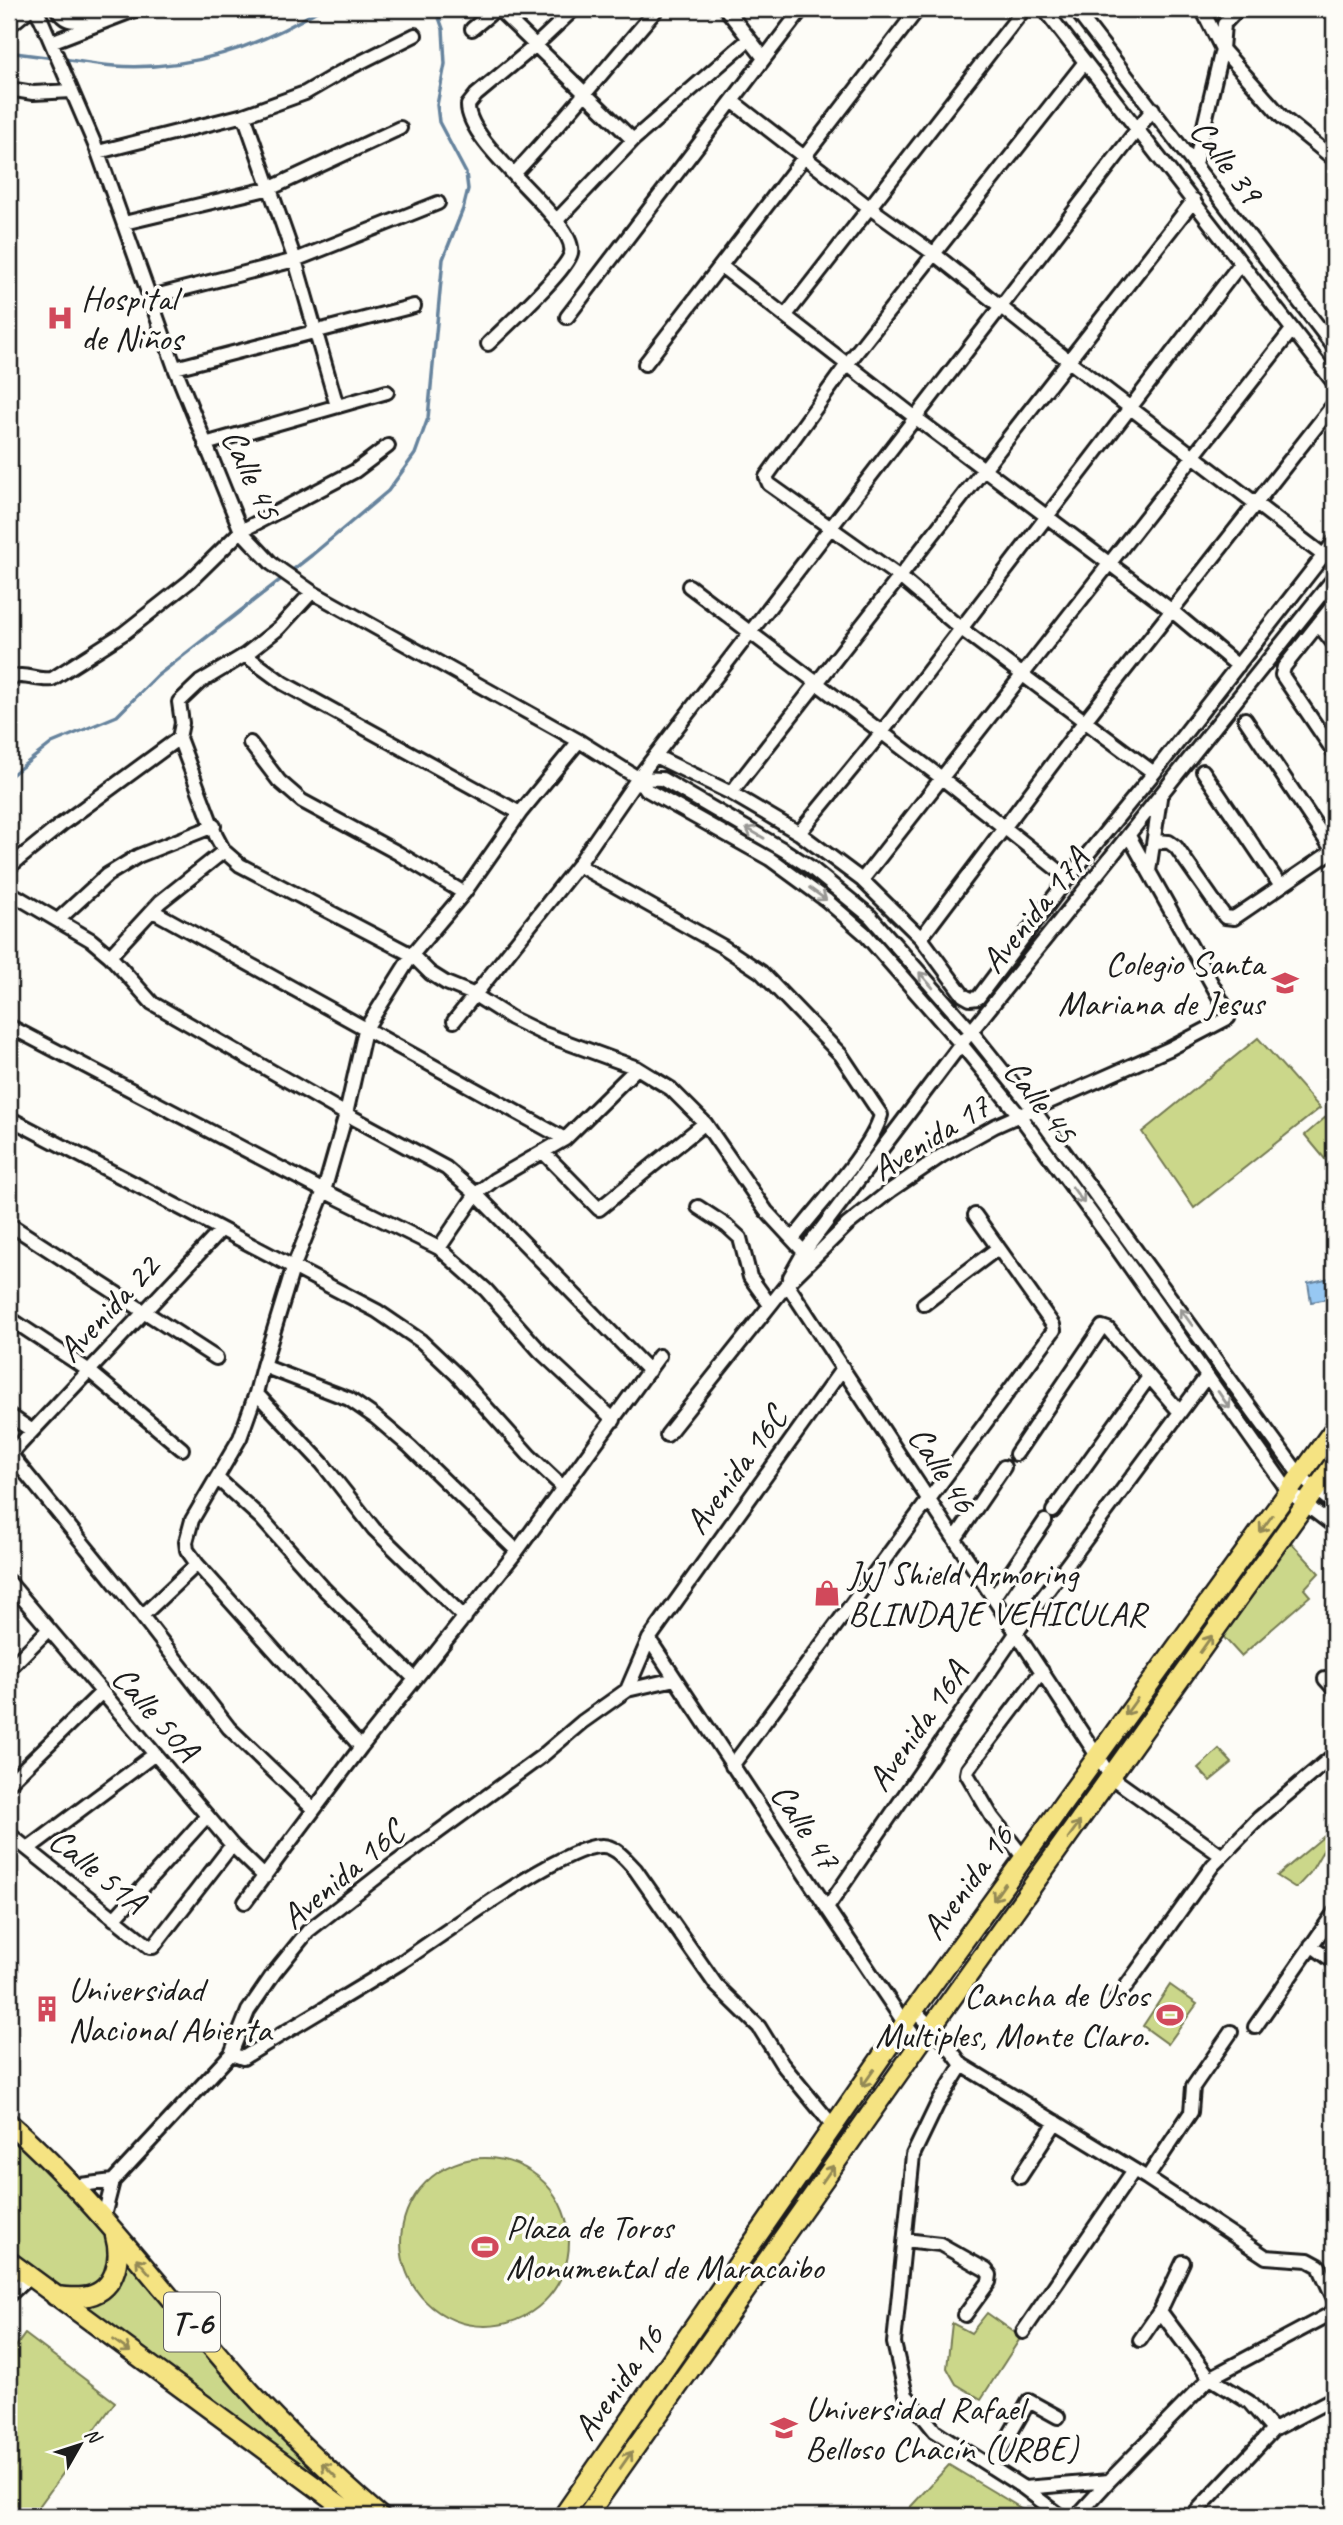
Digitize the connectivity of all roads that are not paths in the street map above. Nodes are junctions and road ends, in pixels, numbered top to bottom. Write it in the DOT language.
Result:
graph roads {
  1 [pos="32,9"];
  2 [pos="57,9"];
  3 [pos="104,9"];
  4 [pos="137,9"];
  5 [pos="497,9"];
  6 [pos="574,9"];
  7 [pos="657,9"];
  8 [pos="726,9"];
  9 [pos="802,9"];
  10 [pos="918,9"];
  11 [pos="1024,9"];
  12 [pos="1044,9"];
  13 [pos="1075,9"];
  14 [pos="1202,9"];
  15 [pos="1238,9"];
  16 [pos="9,26"];
  17 [pos="472,29"];
  18 [pos="415,35"];
  19 [pos="748,40"];
  20 [pos="51,42"];
  21 [pos="536,45"];
  22 [pos="1222,49"];
  23 [pos="765,58"];
  24 [pos="1085,62"];
  25 [pos="9,89"];
  26 [pos="72,91"];
  27 [pos="585,93"];
  28 [pos="732,102"];
  29 [pos="1153,109"];
  30 [pos="244,116"];
  31 [pos="400,128"];
  32 [pos="1138,129"];
  33 [pos="633,140"];
  34 [pos="98,152"];
  35 [pos="804,158"];
  36 [pos="1334,159"];
  37 [pos="1195,164"];
  38 [pos="514,174"];
  39 [pos="271,188"];
  40 [pos="1194,200"];
  41 [pos="438,203"];
  42 [pos="870,208"];
  43 [pos="556,221"];
  44 [pos="124,223"];
  45 [pos="933,253"];
  46 [pos="295,260"];
  47 [pos="1241,263"];
  48 [pos="721,266"];
  49 [pos="151,297"];
  50 [pos="414,306"];
  51 [pos="1001,307"];
  52 [pos="786,315"];
  53 [pos="567,317"];
  54 [pos="1292,330"];
  55 [pos="316,332"];
  56 [pos="488,344"];
  57 [pos="1334,347"];
  58 [pos="1069,360"];
  59 [pos="848,363"];
  60 [pos="645,364"];
  61 [pos="175,368"];
  62 [pos="1334,383"];
  63 [pos="387,392"];
  64 [pos="1334,404"];
  65 [pos="337,406"];
  66 [pos="1130,407"];
  67 [pos="916,418"];
  68 [pos="205,444"];
  69 [pos="388,446"];
  70 [pos="1193,456"];
  71 [pos="985,468"];
  72 [pos="1256,504"];
  73 [pos="1047,515"];
  74 [pos="831,528"];
  75 [pos="241,531"];
  76 [pos="1334,542"];
  77 [pos="1323,555"];
  78 [pos="1111,564"];
  79 [pos="901,578"];
  80 [pos="1334,578"];
  81 [pos="689,586"];
  82 [pos="312,592"];
  83 [pos="1334,604"];
  84 [pos="1171,610"];
  85 [pos="1318,624"];
  86 [pos="960,628"];
  87 [pos="751,632"];
  88 [pos="1334,644"];
  89 [pos="245,655"];
  90 [pos="1238,666"];
  91 [pos="1023,674"];
  92 [pos="9,678"];
  93 [pos="817,682"];
  94 [pos="1245,719"];
  95 [pos="1084,722"];
  96 [pos="882,732"];
  97 [pos="179,738"];
  98 [pos="579,741"];
  99 [pos="250,743"];
  100 [pos="1334,752"];
  101 [pos="655,756"];
  102 [pos="1203,771"];
  103 [pos="1153,773"];
  104 [pos="638,778"];
  105 [pos="943,779"];
  106 [pos="731,793"];
  107 [pos="1160,798"];
  108 [pos="520,813"];
  109 [pos="214,827"];
  110 [pos="1004,828"];
  111 [pos="799,833"];
  112 [pos="1129,836"];
  113 [pos="1154,841"];
  114 [pos="1333,850"];
  115 [pos="224,851"];
  116 [pos="578,864"];
  117 [pos="9,867"];
  118 [pos="1149,871"];
  119 [pos="1068,878"];
  120 [pos="862,880"];
  121 [pos="1280,886"];
  122 [pos="9,892"];
  123 [pos="464,892"];
  124 [pos="153,911"];
  125 [pos="58,920"];
  126 [pos="921,938"];
  127 [pos="110,956"];
  128 [pos="412,956"];
  129 [pos="473,994"];
  130 [pos="454,1021"];
  131 [pos="9,1026"];
  132 [pos="365,1030"];
  133 [pos="971,1031"];
  134 [pos="961,1044"];
  135 [pos="637,1068"];
  136 [pos="1033,1109"];
  137 [pos="346,1114"];
  138 [pos="1019,1115"];
  139 [pos="9,1118"];
  140 [pos="705,1122"];
  141 [pos="565,1139"];
  142 [pos="543,1152"];
  143 [pos="324,1191"];
  144 [pos="476,1194"];
  145 [pos="698,1207"];
  146 [pos="975,1215"];
  147 [pos="9,1224"];
  148 [pos="221,1230"];
  149 [pos="793,1239"];
  150 [pos="439,1248"];
  151 [pos="998,1248"];
  152 [pos="804,1252"];
  153 [pos="293,1268"];
  154 [pos="787,1284"];
  155 [pos="924,1304"];
  156 [pos="769,1305"];
  157 [pos="143,1311"];
  158 [pos="9,1318"];
  159 [pos="659,1356"];
  160 [pos="216,1358"];
  161 [pos="262,1366"];
  162 [pos="843,1368"];
  163 [pos="88,1370"];
  164 [pos="649,1371"];
  165 [pos="1207,1376"];
  166 [pos="1149,1377"];
  167 [pos="256,1393"];
  168 [pos="1179,1411"];
  169 [pos="9,1415"];
  170 [pos="614,1420"];
  171 [pos="1334,1429"];
  172 [pos="31,1430"];
  173 [pos="667,1435"];
  174 [pos="182,1448"];
  175 [pos="1016,1454"];
  176 [pos="10,1456"];
  177 [pos="1334,1464"];
  178 [pos="1004,1466"];
  179 [pos="1301,1477"];
  180 [pos="218,1479"];
  181 [pos="564,1488"];
  182 [pos="1316,1490"];
  183 [pos="1289,1492"];
  184 [pos="929,1498"];
  185 [pos="1334,1504"];
  186 [pos="1305,1505"];
  187 [pos="1334,1526"];
  188 [pos="955,1538"];
  189 [pos="517,1551"];
  190 [pos="197,1564"];
  191 [pos="9,1582"];
  192 [pos="994,1597"];
  193 [pos="142,1616"];
  194 [pos="465,1618"];
  195 [pos="48,1630"];
  196 [pos="1017,1632"];
  197 [pos="649,1639"];
  198 [pos="9,1669"];
  199 [pos="1042,1671"];
  200 [pos="415,1679"];
  201 [pos="675,1679"];
  202 [pos="1325,1679"];
  203 [pos="1334,1689"];
  204 [pos="627,1690"];
  205 [pos="102,1692"];
  206 [pos="361,1747"];
  207 [pos="1097,1754"];
  208 [pos="155,1755"];
  209 [pos="1333,1757"];
  210 [pos="732,1766"];
  211 [pos="1111,1777"];
  212 [pos="9,1783"];
  213 [pos="313,1809"];
  214 [pos="207,1816"];
  215 [pos="9,1834"];
  216 [pos="232,1845"];
  217 [pos="28,1849"];
  218 [pos="1222,1856"];
  219 [pos="1024,1858"];
  220 [pos="265,1877"];
  221 [pos="245,1902"];
  222 [pos="827,1908"];
  223 [pos="1334,1913"];
  224 [pos="114,1919"];
  225 [pos="1311,1945"];
  226 [pos="1334,1962"];
  227 [pos="1117,1999"];
  228 [pos="910,2017"];
  229 [pos="1255,2027"];
  230 [pos="932,2028"];
  231 [pos="1231,2032"];
  232 [pos="920,2043"];
  233 [pos="230,2054"];
  234 [pos="962,2066"];
  235 [pos="1056,2122"];
  236 [pos="9,2123"];
  237 [pos="834,2127"];
  238 [pos="1134,2170"];
  239 [pos="1020,2177"];
  240 [pos="1147,2178"];
  241 [pos="113,2181"];
  242 [pos="72,2186"];
  243 [pos="108,2225"];
  244 [pos="905,2240"];
  245 [pos="9,2261"];
  246 [pos="1183,2262"];
  247 [pos="30,2277"];
  248 [pos="9,2295"];
  249 [pos="55,2296"];
  250 [pos="1334,2298"];
  251 [pos="1160,2311"];
  252 [pos="1334,2312"];
  253 [pos="965,2315"];
  254 [pos="1023,2332"];
  255 [pos="1140,2340"];
  256 [pos="1210,2378"];
  257 [pos="1334,2398"];
  258 [pos="1058,2417"];
  259 [pos="1273,2430"];
  260 [pos="991,2468"];
  261 [pos="1109,2481"];
  262 [pos="1024,2488"];
  263 [pos="355,2516"];
  264 [pos="380,2516"];
  265 [pos="563,2516"];
  266 [pos="587,2516"];
  267 [pos="1062,2516"];
  268 [pos="1077,2516"];
  269 [pos="1192,2516"];
  1 -- 16 [label="street"];
  1 -- 20 [label="street, Calle 45"];
  2 -- 3 [label="street"];
  4 -- 20 [label="street"];
  5 -- 17 [label="street"];
  5 -- 21 [label="street"];
  6 -- 21 [label="street"];
  7 -- 27 [label="street"];
  8 -- 19 [label="street"];
  9 -- 23 [label="street"];
  10 -- 35 [label="street"];
  11 -- 42 [label="street"];
  12 -- 24 [label="street"];
  13 -- 29 [label="street, Calle 39"];
  14 -- 22 [label="street"];
  15 -- 22 [label="street"];
  18 -- 30 [label="street"];
  19 -- 23 [label="street"];
  19 -- 33 [label="street"];
  20 -- 26 [label="street, Calle 45"];
  21 -- 27 [label="street"];
  21 -- 38 [label="street"];
  22 -- 36 [label="street"];
  22 -- 37 [label="street"];
  23 -- 28 [label="street"];
  24 -- 32 [label="street"];
  24 -- 45 [label="street"];
  25 -- 26 [label="street"];
  26 -- 34 [label="street, Calle 45"];
  27 -- 33 [label="street"];
  27 -- 38 [label="street"];
  28 -- 35 [label="street"];
  28 -- 53 [label="street"];
  29 -- 32 [label="street"];
  29 -- 37 [label="street, Calle 39"];
  30 -- 34 [label="street"];
  30 -- 39 [label="street"];
  31 -- 39 [label="street"];
  32 -- 40 [label="street"];
  32 -- 51 [label="street"];
  33 -- 43 [label="street"];
  34 -- 44 [label="street, Calle 45"];
  35 -- 42 [label="street"];
  35 -- 48 [label="street"];
  37 -- 57 [label="street, Calle 39"];
  38 -- 43 [label="street"];
  39 -- 44 [label="street"];
  39 -- 46 [label="street"];
  40 -- 47 [label="street"];
  40 -- 58 [label="street"];
  41 -- 46 [label="street"];
  42 -- 45 [label="street"];
  42 -- 52 [label="street"];
  43 -- 56 [label="street"];
  44 -- 49 [label="street, Calle 45"];
  45 -- 51 [label="street"];
  45 -- 59 [label="street"];
  46 -- 49 [label="street"];
  46 -- 55 [label="street"];
  47 -- 54 [label="street"];
  47 -- 66 [label="street"];
  48 -- 52 [label="street"];
  48 -- 60 [label="street"];
  49 -- 61 [label="street, Calle 45"];
  50 -- 55 [label="street"];
  51 -- 58 [label="street"];
  51 -- 67 [label="street"];
  52 -- 59 [label="street"];
  54 -- 62 [label="street"];
  54 -- 70 [label="street"];
  55 -- 61 [label="street"];
  55 -- 65 [label="street"];
  58 -- 66 [label="street"];
  58 -- 71 [label="street"];
  59 -- 67 [label="street"];
  59 -- 74 [label="street"];
  61 -- 68 [label="street, Calle 45"];
  63 -- 65 [label="street"];
  64 -- 72 [label="street"];
  65 -- 68 [label="street"];
  66 -- 70 [label="street"];
  66 -- 73 [label="street"];
  67 -- 71 [label="street"];
  67 -- 74 [label="street"];
  68 -- 75 [label="street, Calle 45"];
  69 -- 75 [label="street"];
  70 -- 72 [label="street"];
  70 -- 78 [label="street"];
  71 -- 73 [label="street"];
  71 -- 79 [label="street"];
  72 -- 77 [label="street"];
  72 -- 84 [label="street"];
  73 -- 78 [label="street"];
  73 -- 86 [label="street"];
  74 -- 79 [label="street"];
  74 -- 87 [label="street"];
  75 -- 82 [label="street, Calle 45"];
  75 -- 92 [label="street"];
  76 -- 77 [label="street"];
  77 -- 90 [label="street"];
  78 -- 84 [label="street"];
  78 -- 91 [label="street"];
  79 -- 86 [label="street"];
  79 -- 93 [label="street"];
  80 -- 107 [label="street, Avenida 17A"];
  81 -- 87 [label="street"];
  82 -- 89 [label="street"];
  82 -- 98 [label="street, Calle 45"];
  83 -- 85 [label="street"];
  84 -- 90 [label="street"];
  84 -- 95 [label="street"];
  85 -- 88 [label="street"];
  85 -- 100 [label="street"];
  86 -- 91 [label="street"];
  86 -- 96 [label="street"];
  87 -- 93 [label="street"];
  87 -- 101 [label="street"];
  89 -- 97 [label="street"];
  89 -- 108 [label="street"];
  90 -- 103 [label="street"];
  91 -- 95 [label="street"];
  91 -- 105 [label="street"];
  93 -- 96 [label="street"];
  93 -- 106 [label="street"];
  94 -- 114 [label="street"];
  95 -- 103 [label="street"];
  95 -- 110 [label="street"];
  96 -- 105 [label="street"];
  96 -- 111 [label="street"];
  97 -- 109 [label="street"];
  97 -- 117 [label="street"];
  98 -- 104 [label="street, Calle 45"];
  98 -- 108 [label="street"];
  99 -- 123 [label="street"];
  101 -- 104 [label="street"];
  101 -- 106 [label="street"];
  102 -- 121 [label="street"];
  103 -- 119 [label="street"];
  104 -- 116 [label="street"];
  133 -- 104 [label="street, Calle 45, one-way"];
  104 -- 134 [label="street, Calle 45, one-way"];
  105 -- 110 [label="street"];
  105 -- 120 [label="street"];
  106 -- 111 [label="street"];
  107 -- 112 [label="street, Avenida 17A"];
  107 -- 113 [label="street"];
  108 -- 123 [label="street"];
  109 -- 115 [label="street"];
  109 -- 125 [label="street"];
  110 -- 119 [label="street"];
  110 -- 126 [label="street"];
  111 -- 120 [label="street"];
  112 -- 118 [label="street"];
  112 -- 133 [label="street, Avenida 17A"];
  113 -- 118 [label="street"];
  113 -- 121 [label="street"];
  114 -- 121 [label="street"];
  115 -- 124 [label="street"];
  115 -- 128 [label="street"];
  116 -- 129 [label="street"];
  116 -- 149 [label="street"];
  118 -- 136 [label="street, Avenida 17"];
  119 -- 126 [label="street"];
  120 -- 126 [label="street"];
  122 -- 125 [label="street"];
  123 -- 128 [label="street"];
  124 -- 127 [label="street"];
  124 -- 132 [label="street"];
  125 -- 127 [label="street"];
  127 -- 137 [label="street"];
  128 -- 129 [label="street"];
  128 -- 132 [label="street"];
  129 -- 130 [label="street"];
  129 -- 135 [label="street"];
  131 -- 143 [label="street"];
  132 -- 137 [label="street"];
  132 -- 141 [label="street"];
  133 -- 134 [label="street, Avenida 17A"];
  133 -- 136 [label="street, Calle 45"];
  134 -- 138 [label="street, Calle 45"];
  134 -- 152 [label="street, Avenida 17A"];
  135 -- 140 [label="street"];
  135 -- 141 [label="street"];
  136 -- 138 [label="street, Avenida 17"];
  179 -- 136 [label="street, Calle 45, one-way"];
  137 -- 143 [label="street"];
  137 -- 144 [label="street"];
  138 -- 154 [label="street, Avenida 17"];
  138 -- 165 [label="street, Calle 45, one-way"];
  139 -- 148 [label="street"];
  140 -- 142 [label="street"];
  140 -- 149 [label="street"];
  141 -- 142 [label="street"];
  142 -- 144 [label="street"];
  143 -- 150 [label="street"];
  143 -- 153 [label="street"];
  144 -- 150 [label="street"];
  144 -- 164 [label="street"];
  145 -- 156 [label="street"];
  146 -- 151 [label="street"];
  147 -- 157 [label="street"];
  148 -- 153 [label="street"];
  148 -- 157 [label="street, Avenida 22"];
  149 -- 152 [label="street"];
  150 -- 170 [label="street"];
  151 -- 155 [label="street"];
  151 -- 184 [label="street"];
  152 -- 154 [label="street, Avenida 17A"];
  153 -- 161 [label="street"];
  153 -- 181 [label="street"];
  154 -- 156 [label="street"];
  154 -- 162 [label="street, Calle 46"];
  156 -- 173 [label="street"];
  157 -- 160 [label="street"];
  157 -- 163 [label="street, Avenida 22"];
  158 -- 163 [label="street"];
  159 -- 164 [label="street"];
  161 -- 167 [label="street"];
  161 -- 189 [label="street"];
  162 -- 184 [label="street, Calle 46"];
  162 -- 197 [label="street, Avenida 16C"];
  163 -- 172 [label="street, Avenida 22"];
  163 -- 174 [label="street"];
  164 -- 170 [label="street"];
  165 -- 168 [label="street, Avenida 16A"];
  165 -- 183 [label="street, Calle 45, one-way"];
  166 -- 168 [label="street"];
  166 -- 175 [label="street"];
  166 -- 192 [label="street"];
  167 -- 180 [label="street"];
  167 -- 194 [label="street"];
  168 -- 196 [label="street, Avenida 16A"];
  169 -- 172 [label="street"];
  170 -- 181 [label="street"];
  171 -- 179 [label="highway, Avenida 16"];
  172 -- 176 [label="street, Avenida 22"];
  176 -- 193 [label="street"];
  177 -- 182 [label="highway, Avenida 16"];
  178 -- 188 [label="street"];
  179 -- 182 [label="street, Calle 45"];
  179 -- 183 [label="highway, Avenida 16"];
  180 -- 190 [label="street"];
  180 -- 200 [label="street"];
  181 -- 189 [label="street"];
  182 -- 185 [label="street, Calle 45"];
  182 -- 186 [label="highway, Avenida 16"];
  183 -- 186 [label="street, Calle 45"];
  183 -- 207 [label="highway, Avenida 16, one-way"];
  184 -- 188 [label="street, Calle 46"];
  184 -- 210 [label="street"];
  186 -- 187 [label="street, Calle 45"];
  211 -- 186 [label="highway, Avenida 16, one-way"];
  188 -- 192 [label="street, Calle 46"];
  189 -- 194 [label="street"];
  190 -- 193 [label="street"];
  190 -- 206 [label="street"];
  191 -- 195 [label="street, Calle 50A"];
  192 -- 196 [label="street, Calle 46"];
  193 -- 213 [label="street"];
  194 -- 200 [label="street"];
  195 -- 198 [label="street"];
  195 -- 205 [label="street, Calle 50A"];
  196 -- 199 [label="street, Calle 46"];
  196 -- 222 [label="street, Avenida 16A"];
  197 -- 201 [label="street, Calle 47"];
  197 -- 204 [label="street, Avenida 16C"];
  199 -- 207 [label="street, Calle 46"];
  199 -- 219 [label="street"];
  200 -- 206 [label="street"];
  201 -- 204 [label="street"];
  201 -- 210 [label="street, Calle 47"];
  202 -- 203 [label="street"];
  204 -- 233 [label="street, Avenida 16C"];
  205 -- 208 [label="street, Calle 50A"];
  205 -- 212 [label="street"];
  206 -- 213 [label="street"];
  207 -- 211 [label="street, Calle 46"];
  207 -- 219 [label="highway, Avenida 16"];
  208 -- 214 [label="street, Calle 50A"];
  208 -- 217 [label="street"];
  209 -- 218 [label="street"];
  210 -- 222 [label="street, Calle 47"];
  211 -- 218 [label="street"];
  230 -- 211 [label="highway, Avenida 16, one-way"];
  213 -- 220 [label="street"];
  214 -- 216 [label="street, Calle 50A"];
  214 -- 224 [label="street"];
  215 -- 217 [label="street, Calle 51A"];
  216 -- 220 [label="street, Calle 50A"];
  216 -- 224 [label="street, Calle 51A"];
  217 -- 224 [label="street, Calle 51A"];
  218 -- 227 [label="street"];
  219 -- 228 [label="highway, Avenida 16, one-way"];
  220 -- 221 [label="street"];
  222 -- 228 [label="street, Calle 47"];
  223 -- 225 [label="street"];
  225 -- 226 [label="street"];
  225 -- 229 [label="street"];
  228 -- 230 [label="street"];
  228 -- 232 [label="street, Calle 47"];
  228 -- 237 [label="highway, Avenida 16, one-way"];
  230 -- 232 [label="highway, Avenida 16"];
  230 -- 234 [label="street"];
  231 -- 240 [label="street"];
  266 -- 232 [label="highway, Avenida 16, one-way"];
  233 -- 237 [label="street"];
  233 -- 241 [label="street, Avenida 16C"];
  234 -- 235 [label="street"];
  234 -- 244 [label="street"];
  235 -- 238 [label="street"];
  235 -- 239 [label="street"];
  236 -- 242 [label="highway, T-6"];
  237 -- 265 [label="highway, Avenida 16"];
  238 -- 240 [label="street"];
  238 -- 254 [label="street"];
  240 -- 250 [label="street"];
  241 -- 242 [label="street"];
  241 -- 243 [label="street, Avenida 16C"];
  242 -- 243 [label="highway, T-6"];
  243 -- 249 [label="highway, T-6"];
  264 -- 243 [label="highway, T-6, one-way"];
  244 -- 253 [label="street"];
  244 -- 260 [label="street"];
  245 -- 247 [label="highway, T-6"];
  246 -- 251 [label="street"];
  247 -- 248 [label="street"];
  247 -- 249 [label="highway, T-6"];
  249 -- 263 [label="highway, T-6, one-way"];
  251 -- 255 [label="street"];
  251 -- 256 [label="street"];
  252 -- 256 [label="street"];
  256 -- 259 [label="street"];
  256 -- 261 [label="street"];
  257 -- 259 [label="street"];
  258 -- 260 [label="street"];
  259 -- 269 [label="street"];
  260 -- 262 [label="street"];
  261 -- 262 [label="street"];
  261 -- 268 [label="street"];
  262 -- 267 [label="street"];
}
